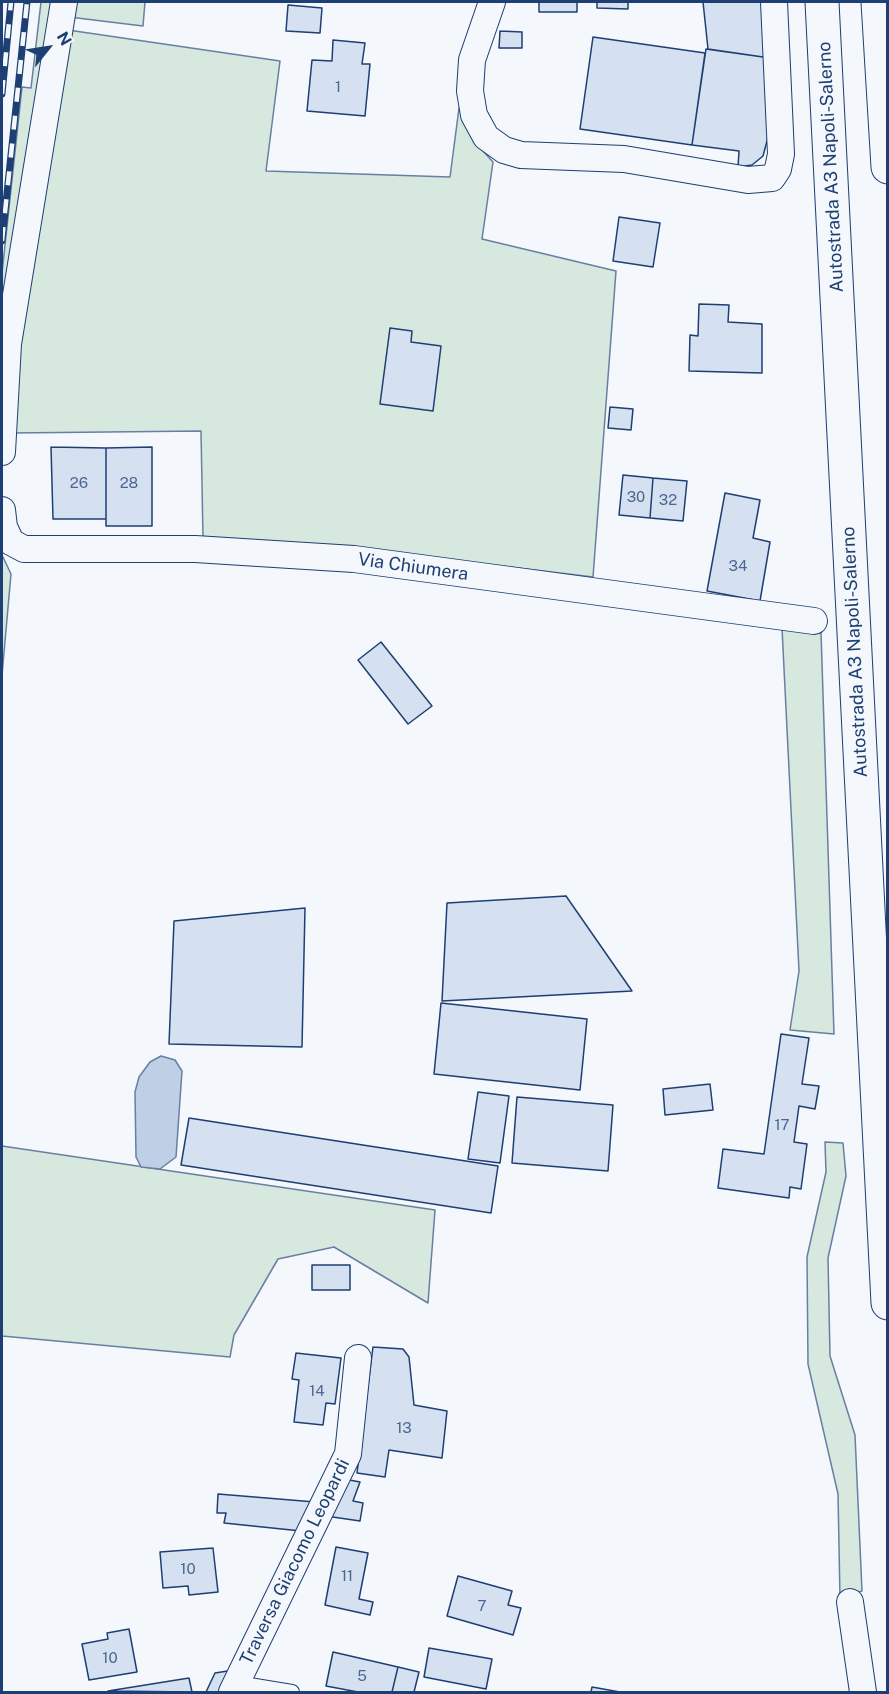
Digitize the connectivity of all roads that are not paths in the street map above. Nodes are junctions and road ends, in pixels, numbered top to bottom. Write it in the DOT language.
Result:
graph roads {
  1 [pos="64,2"];
  2 [pos="492,2"];
  3 [pos="774,2"];
  4 [pos="822,2"];
  5 [pos="878,2"];
  6 [pos="888,167"];
  7 [pos="2,452"];
  8 [pos="2,510"];
  9 [pos="814,621"];
  10 [pos="888,1303"];
  11 [pos="358,1358"];
  12 [pos="850,1602"];
  13 [pos="234,1688"];
  14 [pos="292,1692"];
  15 [pos="863,1692"];
  1 -- 7 [label="street"];
  2 -- 3 [label="street"];
  4 -- 10 [label="highway, Autostrada A3 Napoli-Salerno"];
  5 -- 6 [label="highway"];
  8 -- 9 [label="street, Via Chiumera"];
  11 -- 13 [label="street, Traversa Giacomo Leopardi"];
  12 -- 15 [label="street"];
  13 -- 14 [label="lane"];
}
